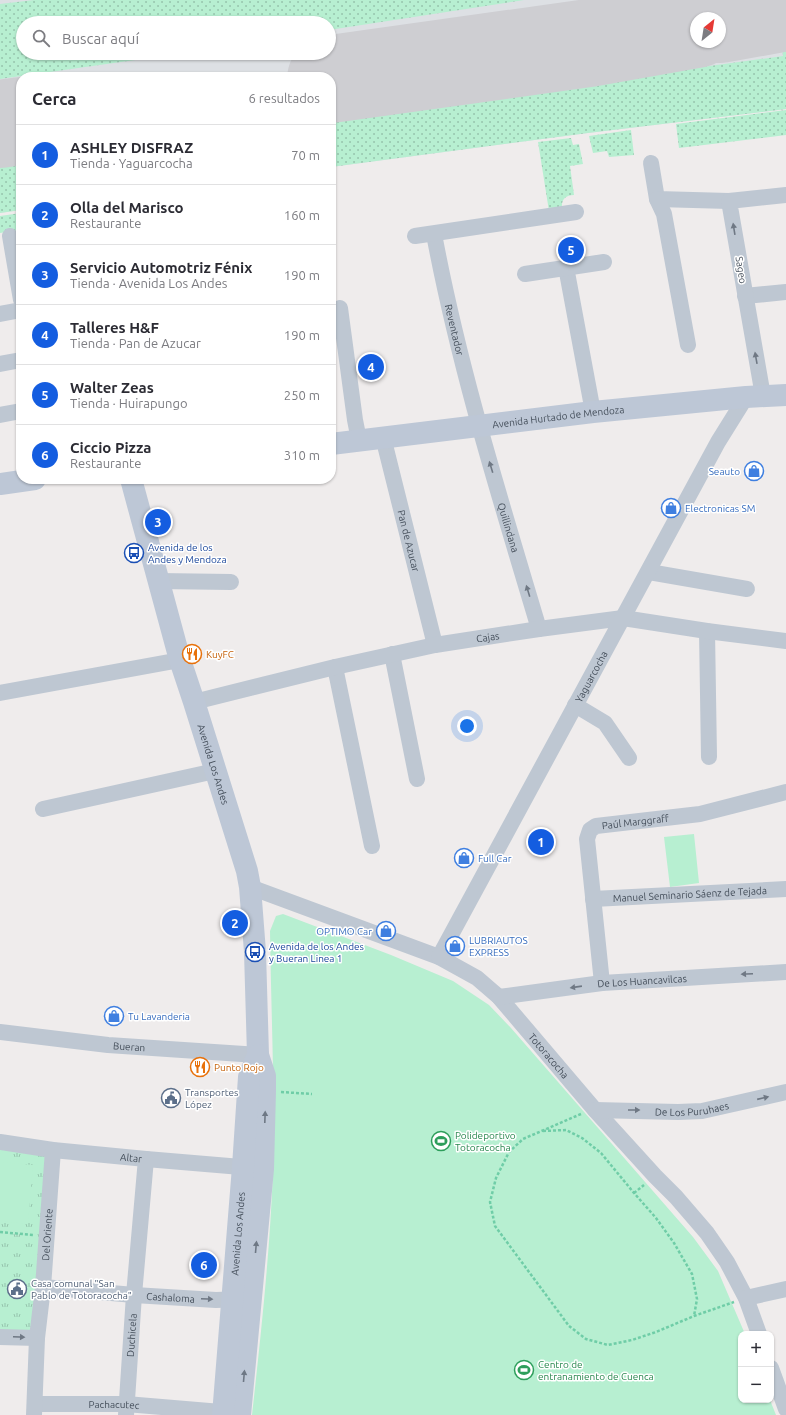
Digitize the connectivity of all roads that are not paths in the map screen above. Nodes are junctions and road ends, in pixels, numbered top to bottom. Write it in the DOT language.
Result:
graph roads {
  1 [pos="651,163"];
  2 [pos="786,195"];
  3 [pos="657,199"];
  4 [pos="729,201"];
  5 [pos="576,212"];
  6 [pos="434,234"];
  7 [pos="10,236"];
  8 [pos="415,236"];
  9 [pos="604,262"];
  10 [pos="566,267"];
  11 [pos="16,271"];
  12 [pos="525,274"];
  13 [pos="786,292"];
  14 [pos="745,296"];
  15 [pos="340,308"];
  16 [pos="16,311"];
  17 [pos="0,314"];
  18 [pos="688,345"];
  19 [pos="16,361"];
  20 [pos="0,364"];
  21 [pos="773,397"];
  22 [pos="16,412"];
  23 [pos="593,412"];
  24 [pos="0,415"];
  25 [pos="478,426"];
  26 [pos="383,437"];
  27 [pos="359,440"];
  28 [pos="336,443"];
  29 [pos="16,482"];
  30 [pos="0,484"];
  31 [pos="132,484"];
  32 [pos="649,572"];
  33 [pos="158,581"];
  34 [pos="231,582"];
  35 [pos="747,589"];
  36 [pos="623,618"];
  37 [pos="539,629"];
  38 [pos="707,631"];
  39 [pos="786,641"];
  40 [pos="435,644"];
  41 [pos="392,654"];
  42 [pos="180,660"];
  43 [pos="335,667"];
  44 [pos="0,693"];
  45 [pos="194,702"];
  46 [pos="575,705"];
  47 [pos="709,757"];
  48 [pos="629,758"];
  49 [pos="215,771"];
  50 [pos="417,778"];
  51 [pos="786,792"];
  52 [pos="43,809"];
  53 [pos="372,846"];
  54 [pos="250,887"];
  55 [pos="786,889"];
  56 [pos="593,899"];
  57 [pos="438,957"];
  58 [pos="786,972"];
  59 [pos="602,983"];
  60 [pos="499,997"];
  61 [pos="0,1032"];
  62 [pos="258,1055"];
  63 [pos="786,1092"];
  64 [pos="595,1110"];
  65 [pos="0,1142"];
  66 [pos="53,1150"];
  67 [pos="146,1159"];
  68 [pos="253,1168"];
  69 [pos="43,1287"];
  70 [pos="786,1289"];
  71 [pos="134,1295"];
  72 [pos="746,1298"];
  73 [pos="241,1300"];
  74 [pos="758,1331"];
  75 [pos="0,1337"];
  76 [pos="38,1338"];
  77 [pos="774,1375"];
  78 [pos="785,1402"];
  79 [pos="34,1410"];
  80 [pos="126,1410"];
  81 [pos="232,1414"];
  1 -- 3 [label="street"];
  2 -- 4 [label="street"];
  3 -- 4 [label="street"];
  3 -- 18 [label="street"];
  14 -- 4 [label="street, Sageo, one-way"];
  5 -- 6 [label="street"];
  6 -- 8 [label="street"];
  6 -- 25 [label="street, Reventador"];
  7 -- 11 [label="street"];
  9 -- 10 [label="street"];
  10 -- 12 [label="street"];
  10 -- 23 [label="street"];
  13 -- 14 [label="street"];
  21 -- 14 [label="street, Sageo, one-way"];
  15 -- 27 [label="street"];
  16 -- 17 [label="street"];
  19 -- 20 [label="street"];
  21 -- 23 [label="main road, Avenida Hurtado de Mendoza"];
  21 -- 32 [label="street, Yaguarcocha"];
  22 -- 24 [label="street"];
  23 -- 25 [label="main road, Avenida Hurtado de Mendoza"];
  25 -- 26 [label="main road, Avenida Hurtado de Mendoza"];
  37 -- 25 [label="street, Quillindana, one-way"];
  26 -- 27 [label="main road, Avenida Hurtado de Mendoza"];
  26 -- 40 [label="street, Pan de Azucar"];
  27 -- 28 [label="main road, Avenida Hurtado de Mendoza"];
  29 -- 30 [label="main road"];
  31 -- 33 [label="main road, Avenida Los Andes"];
  32 -- 35 [label="street"];
  32 -- 36 [label="street, Yaguarcocha"];
  33 -- 34 [label="street"];
  33 -- 42 [label="main road, Avenida Los Andes"];
  36 -- 37 [label="street, Cajas"];
  36 -- 38 [label="street, Cajas"];
  36 -- 46 [label="street, Yaguarcocha"];
  37 -- 40 [label="street, Cajas"];
  38 -- 39 [label="street, Cajas"];
  38 -- 47 [label="street"];
  40 -- 41 [label="street, Cajas"];
  41 -- 43 [label="street, Cajas"];
  41 -- 50 [label="street"];
  42 -- 44 [label="street"];
  42 -- 45 [label="main road, Avenida Los Andes"];
  43 -- 45 [label="street, Cajas"];
  43 -- 53 [label="street"];
  45 -- 49 [label="main road, Avenida Los Andes"];
  46 -- 48 [label="street"];
  46 -- 57 [label="street, Yaguarcocha"];
  49 -- 52 [label="street"];
  49 -- 54 [label="main road, Avenida Los Andes"];
  51 -- 56 [label="street, Paúl Marggraff"];
  54 -- 57 [label="street, Totoracocha"];
  54 -- 62 [label="main road, Avenida Los Andes"];
  55 -- 56 [label="street, Manuel Seminario Sáenz de Tejada"];
  56 -- 59 [label="street, Paúl Marggraff"];
  57 -- 60 [label="street, Totoracocha"];
  58 -- 59 [label="street, De Los Huancavilcas, one-way"];
  59 -- 60 [label="street, De Los Huancavilcas, one-way"];
  60 -- 64 [label="street, Totoracocha"];
  61 -- 62 [label="street, Bueran"];
  62 -- 68 [label="main road, Avenida Los Andes"];
  68 -- 62 [label="main road, Avenida Los Andes, one-way"];
  64 -- 63 [label="street, De Los Puruhaes, one-way"];
  64 -- 72 [label="street, Totoracocha"];
  65 -- 66 [label="street, Altar"];
  66 -- 67 [label="street, Altar"];
  66 -- 69 [label="street, Del Oriente"];
  67 -- 68 [label="street, Altar"];
  67 -- 71 [label="street, Duchicela"];
  68 -- 73 [label="main road, Avenida Los Andes"];
  69 -- 71 [label="street, Cashaloma"];
  69 -- 76 [label="street, Del Oriente"];
  70 -- 72 [label="street"];
  71 -- 73 [label="street, Cashaloma, one-way"];
  71 -- 80 [label="street, Duchicela"];
  72 -- 74 [label="street, Totoracocha"];
  73 -- 81 [label="main road, Avenida Los Andes"];
  75 -- 76 [label="street, one-way"];
  76 -- 79 [label="street, Del Oriente"];
  77 -- 78 [label="street"];
  79 -- 80 [label="street, Pachacutec"];
  80 -- 81 [label="street, Pachacutec"];
}
